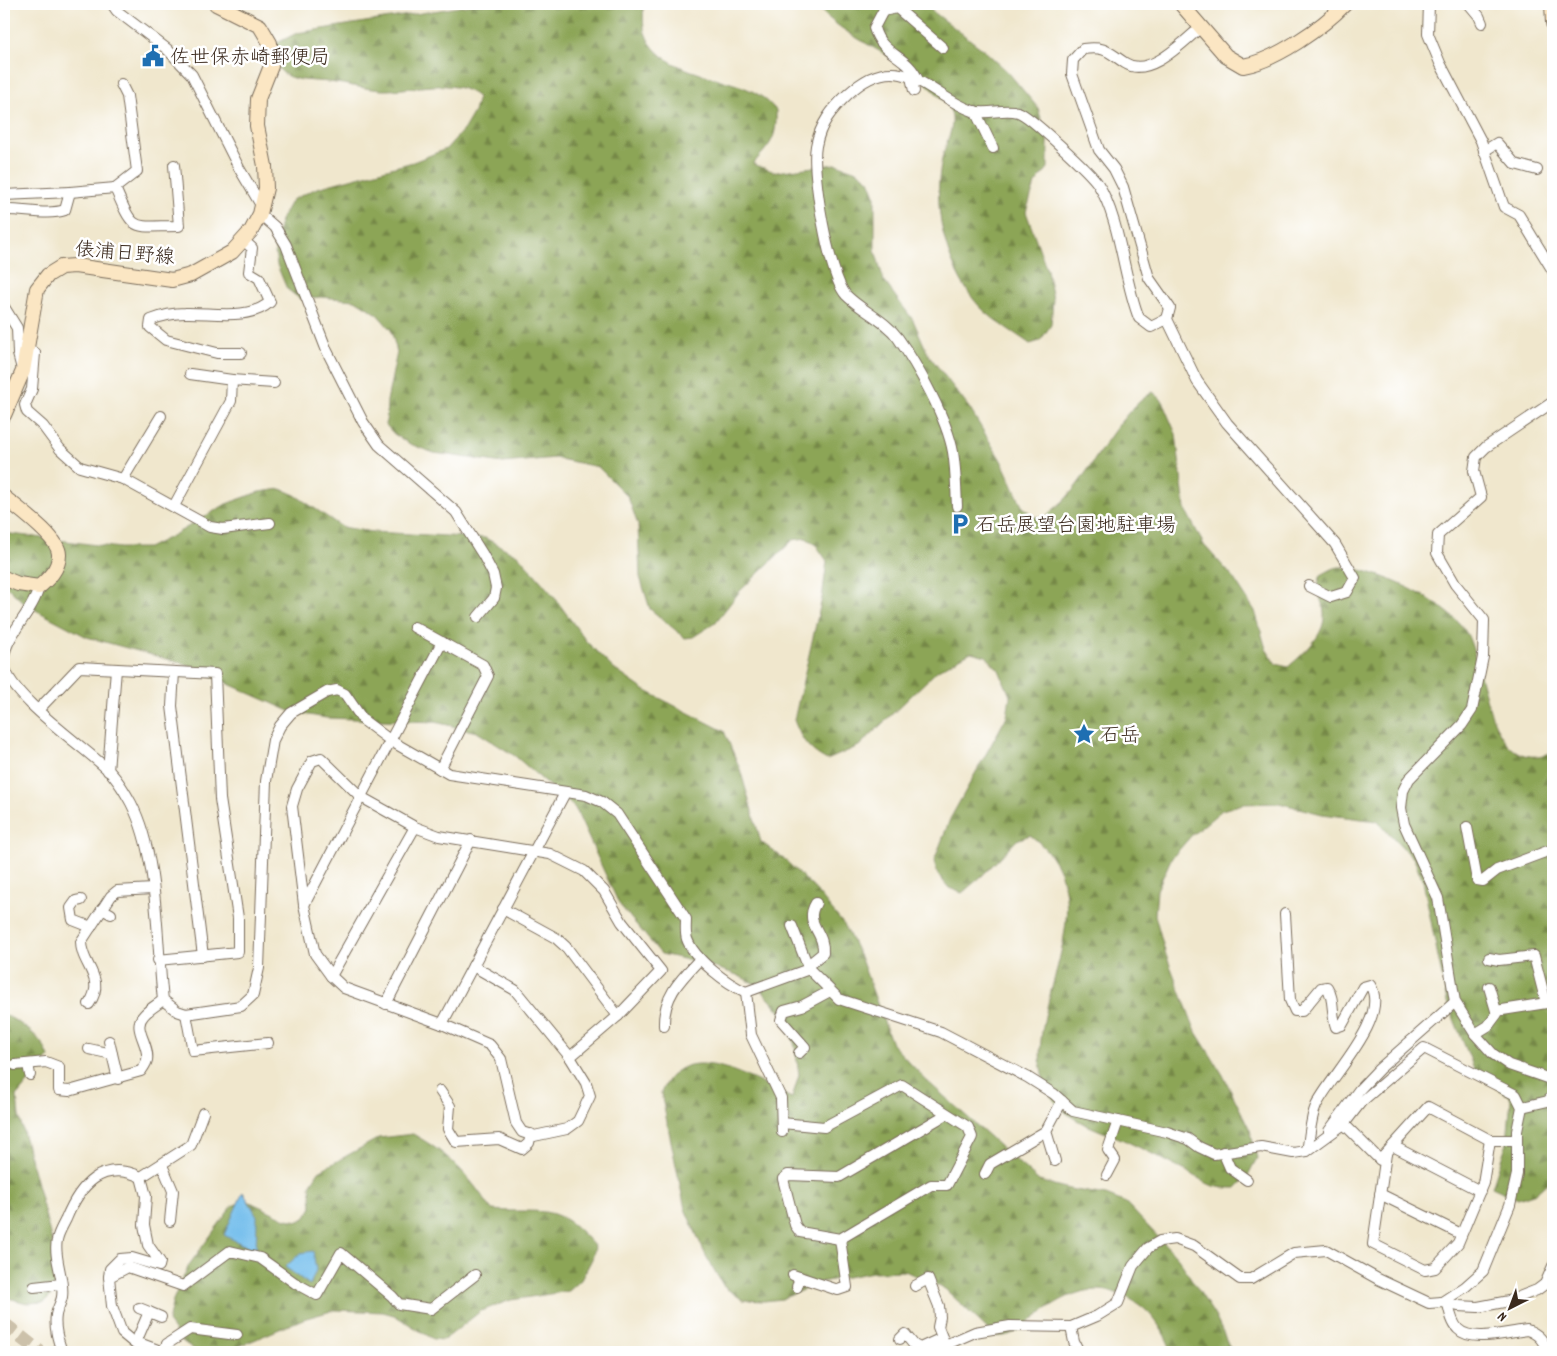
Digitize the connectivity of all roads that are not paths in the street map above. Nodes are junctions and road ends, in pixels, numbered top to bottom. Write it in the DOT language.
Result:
graph roads {
  1 [pos="112,4"];
  2 [pos="216,4"];
  3 [pos="1346,4"];
  4 [pos="1429,4"];
  5 [pos="1469,4"];
  6 [pos="1552,4"];
  7 [pos="1183,5"];
  8 [pos="1482,23"];
  9 [pos="1553,23"];
  10 [pos="1202,27"];
  11 [pos="943,48"];
  12 [pos="915,78"];
  13 [pos="121,84"];
  14 [pos="914,92"];
  15 [pos="974,111"];
  16 [pos="993,148"];
  17 [pos="1484,151"];
  18 [pos="174,165"];
  19 [pos="1537,170"];
  20 [pos="115,188"];
  21 [pos="70,192"];
  22 [pos="4,194"];
  23 [pos="4,210"];
  24 [pos="261,211"];
  25 [pos="243,240"];
  26 [pos="1553,270"];
  27 [pos="4,307"];
  28 [pos="1168,319"];
  29 [pos="26,350"];
  30 [pos="241,353"];
  31 [pos="23,371"];
  32 [pos="190,374"];
  33 [pos="232,380"];
  34 [pos="274,383"];
  35 [pos="1553,402"];
  36 [pos="4,415"];
  37 [pos="161,416"];
  38 [pos="123,479"];
  39 [pos="4,497"];
  40 [pos="174,506"];
  41 [pos="957,506"];
  42 [pos="270,523"];
  43 [pos="4,578"];
  44 [pos="1309,586"];
  45 [pos="39,587"];
  46 [pos="478,617"];
  47 [pos="414,627"];
  48 [pos="442,642"];
  49 [pos="116,669"];
  50 [pos="174,672"];
  51 [pos="38,710"];
  52 [pos="391,741"];
  53 [pos="440,769"];
  54 [pos="108,770"];
  55 [pos="565,793"];
  56 [pos="361,796"];
  57 [pos="415,827"];
  58 [pos="1467,827"];
  59 [pos="471,840"];
  60 [pos="1553,849"];
  61 [pos="534,852"];
  62 [pos="152,889"];
  63 [pos="81,900"];
  64 [pos="816,904"];
  65 [pos="304,905"];
  66 [pos="503,909"];
  67 [pos="1285,914"];
  68 [pos="792,926"];
  69 [pos="91,927"];
  70 [pos="203,956"];
  71 [pos="1489,958"];
  72 [pos="700,959"];
  73 [pos="158,960"];
  74 [pos="473,966"];
  75 [pos="808,967"];
  76 [pos="331,976"];
  77 [pos="1489,987"];
  78 [pos="830,991"];
  79 [pos="746,992"];
  80 [pos="163,1000"];
  81 [pos="1456,1002"];
  82 [pos="1550,1003"];
  83 [pos="89,1004"];
  84 [pos="386,1004"];
  85 [pos="1496,1011"];
  86 [pos="186,1014"];
  87 [pos="618,1016"];
  88 [pos="442,1024"];
  89 [pos="664,1026"];
  90 [pos="1475,1034"];
  91 [pos="109,1042"];
  92 [pos="268,1043"];
  93 [pos="805,1048"];
  94 [pos="89,1049"];
  95 [pos="112,1054"];
  96 [pos="570,1057"];
  97 [pos="28,1064"];
  98 [pos="15,1065"];
  99 [pos="30,1075"];
  100 [pos="118,1079"];
  101 [pos="1553,1083"];
  102 [pos="440,1092"];
  103 [pos="1553,1095"];
  104 [pos="1062,1101"];
  105 [pos="1522,1107"];
  106 [pos="203,1113"];
  107 [pos="947,1114"];
  108 [pos="1118,1121"];
  109 [pos="1344,1124"];
  110 [pos="1046,1131"];
  111 [pos="531,1134"];
  112 [pos="1326,1136"];
  113 [pos="1490,1140"];
  114 [pos="1517,1140"];
  115 [pos="1390,1150"];
  116 [pos="1307,1151"];
  117 [pos="1223,1152"];
  118 [pos="1055,1162"];
  119 [pos="162,1165"];
  120 [pos="986,1174"];
  121 [pos="1107,1175"];
  122 [pos="141,1177"];
  123 [pos="1247,1180"];
  124 [pos="1480,1191"];
  125 [pos="1380,1194"];
  126 [pos="170,1221"];
  127 [pos="1461,1234"];
  128 [pos="840,1240"];
  129 [pos="1553,1266"];
  130 [pos="475,1276"];
  131 [pos="109,1277"];
  132 [pos="797,1280"];
  133 [pos="61,1284"];
  134 [pos="915,1286"];
  135 [pos="34,1287"];
  136 [pos="1445,1303"];
  137 [pos="139,1308"];
  138 [pos="149,1312"];
  139 [pos="161,1317"];
  140 [pos="1071,1327"];
  141 [pos="237,1334"];
  142 [pos="900,1339"];
  143 [pos="944,1341"];
  144 [pos="136,1342"];
  145 [pos="62,1352"];
  146 [pos="146,1352"];
  147 [pos="929,1352"];
  148 [pos="1079,1352"];
  149 [pos="1547,1352"];
  1 -- 24 [label="street"];
  2 -- 24 [label="main road, 俵浦日野線"];
  3 -- 10 [label="main road"];
  4 -- 17 [label="street"];
  5 -- 8 [label="street"];
  6 -- 9 [label="main road"];
  7 -- 10 [label="main road"];
  10 -- 28 [label="street"];
  11 -- 12 [label="street"];
  12 -- 14 [label="street"];
  12 -- 15 [label="street"];
  12 -- 41 [label="street"];
  13 -- 20 [label="street"];
  15 -- 16 [label="street"];
  15 -- 28 [label="street"];
  17 -- 19 [label="street"];
  17 -- 26 [label="street"];
  18 -- 20 [label="street"];
  20 -- 21 [label="street"];
  21 -- 22 [label="street"];
  21 -- 23 [label="street"];
  24 -- 25 [label="main road, 俵浦日野線"];
  24 -- 46 [label="street"];
  25 -- 29 [label="main road, 俵浦日野線"];
  25 -- 30 [label="street"];
  27 -- 31 [label="street"];
  28 -- 44 [label="street"];
  29 -- 31 [label="main road, 俵浦日野線"];
  29 -- 38 [label="street"];
  31 -- 36 [label="main road, 俵浦日野線"];
  32 -- 33 [label="street"];
  33 -- 34 [label="street"];
  33 -- 40 [label="street"];
  35 -- 81 [label="street"];
  37 -- 38 [label="street"];
  38 -- 40 [label="street"];
  39 -- 45 [label="main road"];
  40 -- 42 [label="street"];
  43 -- 45 [label="main road"];
  45 -- 51 [label="street"];
  47 -- 48 [label="street"];
  48 -- 52 [label="street"];
  48 -- 53 [label="street"];
  49 -- 50 [label="street"];
  49 -- 51 [label="street"];
  49 -- 54 [label="street"];
  50 -- 70 [label="street"];
  50 -- 70 [label="street"];
  51 -- 54 [label="street"];
  52 -- 53 [label="street"];
  52 -- 56 [label="street"];
  52 -- 86 [label="street"];
  53 -- 55 [label="street"];
  54 -- 62 [label="street"];
  55 -- 61 [label="street"];
  55 -- 72 [label="street"];
  56 -- 57 [label="street"];
  56 -- 65 [label="street"];
  56 -- 65 [label="street"];
  57 -- 59 [label="street"];
  57 -- 76 [label="street"];
  58 -- 60 [label="street"];
  59 -- 61 [label="street"];
  59 -- 84 [label="street"];
  61 -- 66 [label="street"];
  61 -- 87 [label="street"];
  62 -- 69 [label="street"];
  62 -- 73 [label="street"];
  63 -- 69 [label="street"];
  64 -- 75 [label="street"];
  65 -- 76 [label="street"];
  66 -- 74 [label="street"];
  66 -- 87 [label="street"];
  67 -- 116 [label="street"];
  68 -- 75 [label="street"];
  69 -- 83 [label="street"];
  70 -- 73 [label="street"];
  71 -- 82 [label="street"];
  72 -- 79 [label="street"];
  72 -- 89 [label="street"];
  73 -- 80 [label="street"];
  74 -- 88 [label="street"];
  74 -- 96 [label="street"];
  75 -- 78 [label="street"];
  75 -- 79 [label="street"];
  76 -- 84 [label="street"];
  77 -- 85 [label="street"];
  78 -- 93 [label="street"];
  78 -- 104 [label="street"];
  79 -- 107 [label="street"];
  80 -- 86 [label="street"];
  80 -- 100 [label="street"];
  81 -- 90 [label="street"];
  81 -- 112 [label="street"];
  82 -- 85 [label="street"];
  84 -- 88 [label="street"];
  85 -- 90 [label="street"];
  86 -- 92 [label="street"];
  87 -- 96 [label="street"];
  88 -- 111 [label="street"];
  90 -- 101 [label="street"];
  91 -- 95 [label="street"];
  94 -- 95 [label="street"];
  95 -- 100 [label="street"];
  96 -- 111 [label="street"];
  97 -- 98 [label="street"];
  97 -- 99 [label="street"];
  97 -- 100 [label="street"];
  102 -- 111 [label="street"];
  103 -- 105 [label="street"];
  104 -- 108 [label="street"];
  104 -- 110 [label="street"];
  105 -- 109 [label="street"];
  105 -- 114 [label="street"];
  106 -- 119 [label="street"];
  107 -- 128 [label="street"];
  107 -- 128 [label="street"];
  108 -- 117 [label="street"];
  108 -- 121 [label="street"];
  109 -- 112 [label="street"];
  109 -- 115 [label="street"];
  110 -- 118 [label="street"];
  110 -- 120 [label="street"];
  112 -- 116 [label="street"];
  113 -- 114 [label="street"];
  113 -- 115 [label="street"];
  113 -- 124 [label="street"];
  114 -- 136 [label="street"];
  115 -- 124 [label="street"];
  115 -- 125 [label="street"];
  116 -- 117 [label="street"];
  117 -- 123 [label="street"];
  119 -- 122 [label="street"];
  119 -- 126 [label="street"];
  122 -- 131 [label="street"];
  122 -- 133 [label="street"];
  124 -- 127 [label="street"];
  125 -- 127 [label="street"];
  125 -- 127 [label="street"];
  128 -- 132 [label="street"];
  129 -- 136 [label="street"];
  130 -- 131 [label="street"];
  131 -- 144 [label="street"];
  133 -- 135 [label="street"];
  133 -- 145 [label="street"];
  134 -- 143 [label="street"];
  136 -- 140 [label="street"];
  136 -- 149 [label="street"];
  137 -- 138 [label="street"];
  138 -- 139 [label="street"];
  138 -- 144 [label="street"];
  140 -- 143 [label="street"];
  140 -- 148 [label="street"];
  141 -- 144 [label="street"];
  142 -- 143 [label="street"];
  143 -- 147 [label="street"];
  144 -- 146 [label="street"];
}
